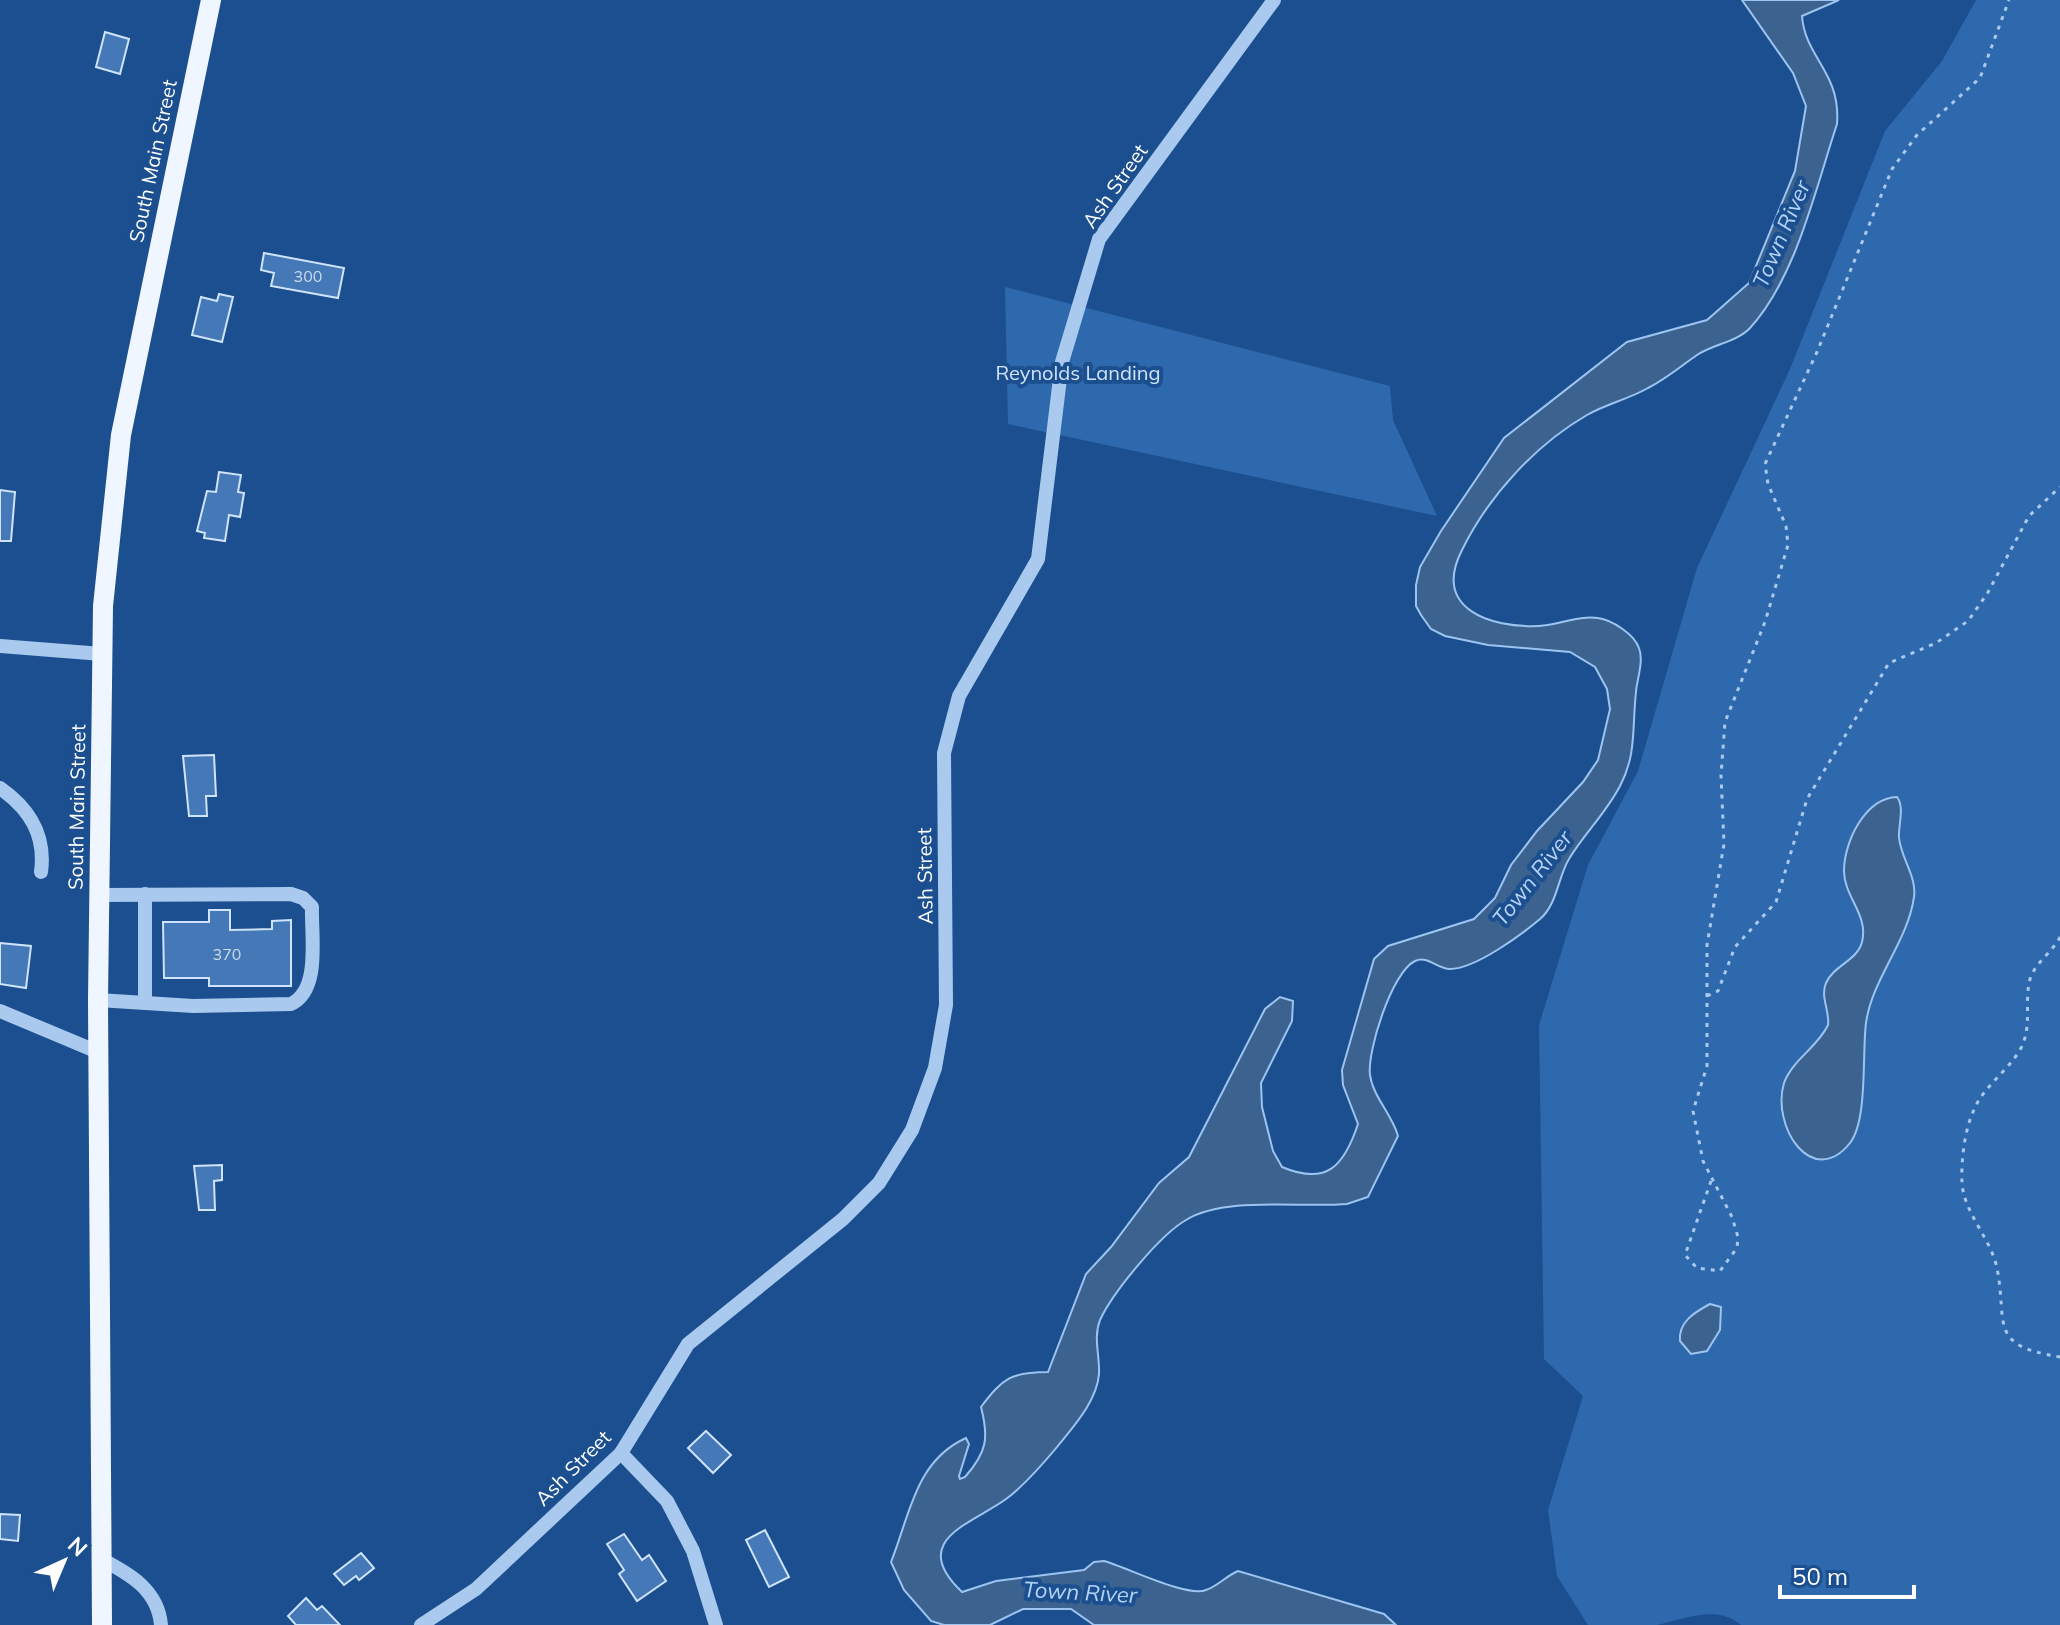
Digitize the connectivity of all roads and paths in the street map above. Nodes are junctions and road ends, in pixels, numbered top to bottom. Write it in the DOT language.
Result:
graph roads {
  1 [pos="211,0"];
  2 [pos="1274,0"];
  3 [pos="2009,0"];
  4 [pos="2060,487"];
  5 [pos="0,646"];
  6 [pos="102,654"];
  7 [pos="0,788"];
  8 [pos="41,872"];
  9 [pos="145,894"];
  10 [pos="100,895"];
  11 [pos="2060,937"];
  12 [pos="1707,996"];
  13 [pos="98,1000"];
  14 [pos="145,1003"];
  15 [pos="0,1011"];
  16 [pos="98,1052"];
  17 [pos="1711,1181"];
  18 [pos="2060,1357"];
  19 [pos="621,1453"];
  20 [pos="101,1559"];
  21 [pos="102,1625"];
  22 [pos="161,1625"];
  23 [pos="421,1625"];
  24 [pos="716,1625"];
  1 -- 6 [label="main road, South Main Street"];
  2 -- 19 [label="street, Ash Street"];
  3 -- 12 [label="path"];
  4 -- 12 [label="path"];
  5 -- 6 [label="street"];
  6 -- 10 [label="main road, South Main Street"];
  7 -- 8 [label="street"];
  9 -- 10 [label="street"];
  9 -- 14 [label="street"];
  9 -- 14 [label="street"];
  10 -- 13 [label="main road, South Main Street"];
  11 -- 18 [label="path"];
  12 -- 17 [label="path"];
  13 -- 14 [label="street"];
  13 -- 16 [label="main road, South Main Street"];
  15 -- 16 [label="street"];
  16 -- 20 [label="main road, South Main Street"];
  17 -- 17 [label="path"];
  19 -- 23 [label="street, Ash Street"];
  19 -- 24 [label="street"];
  20 -- 21 [label="main road, South Main Street"];
  20 -- 22 [label="street"];
}
